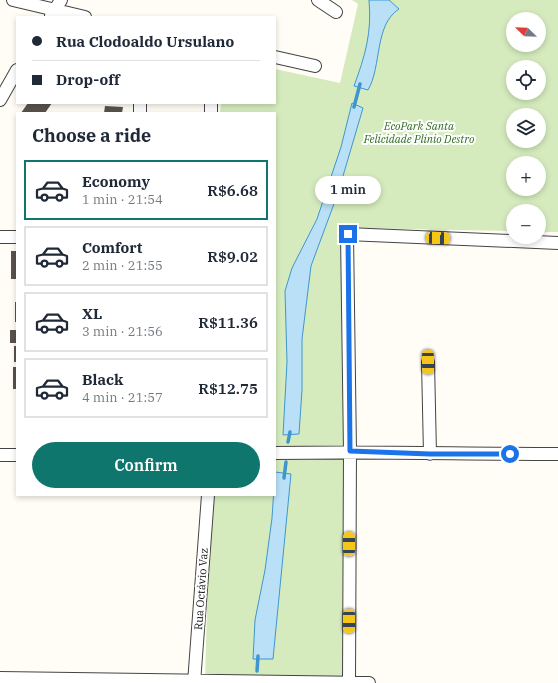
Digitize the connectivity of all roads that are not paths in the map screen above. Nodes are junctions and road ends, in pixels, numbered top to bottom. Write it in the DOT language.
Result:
graph roads {
  1 [pos="13,0"];
  2 [pos="318,0"];
  3 [pos="55,9"];
  4 [pos="336,12"];
  5 [pos="81,16"];
  6 [pos="276,57"];
  7 [pos="316,66"];
  8 [pos="16,72"];
  9 [pos="1,94"];
  10 [pos="0,237"];
  11 [pos="16,237"];
  12 [pos="558,243"];
  13 [pos="428,362"];
  14 [pos="350,451"];
  15 [pos="276,453"];
  16 [pos="430,454"];
  17 [pos="558,454"];
  18 [pos="0,455"];
  19 [pos="16,455"];
  20 [pos="208,496"];
  21 [pos="0,678"];
  22 [pos="195,681"];
  23 [pos="349,683"];
  24 [pos="369,683"];
  1 -- 3 [label="street"];
  2 -- 4 [label="street"];
  3 -- 5 [label="street"];
  6 -- 7 [label="street"];
  8 -- 9 [label="street"];
  10 -- 11 [label="street"];
  12 -- 14 [label="street"];
  13 -- 16 [label="street"];
  14 -- 15 [label="street"];
  14 -- 16 [label="street"];
  14 -- 23 [label="street"];
  16 -- 17 [label="street"];
  18 -- 19 [label="street"];
  20 -- 22 [label="street, Rua Octávio Vaz"];
  21 -- 22 [label="street"];
  22 -- 23 [label="street"];
  23 -- 24 [label="street"];
}
